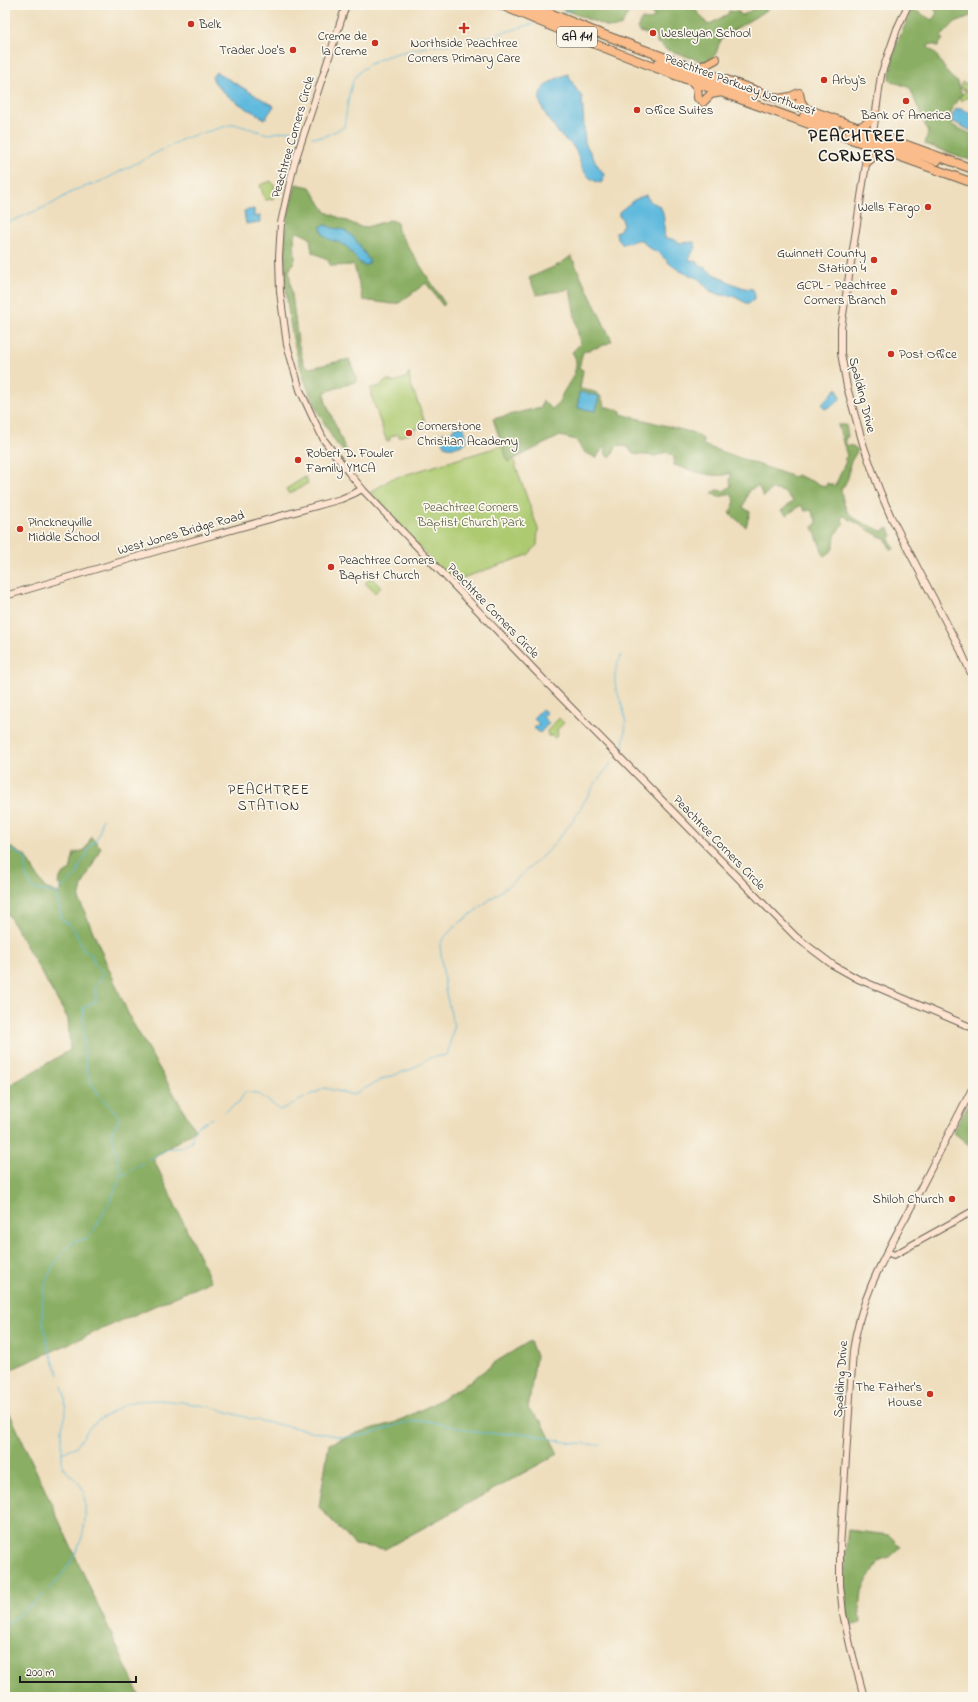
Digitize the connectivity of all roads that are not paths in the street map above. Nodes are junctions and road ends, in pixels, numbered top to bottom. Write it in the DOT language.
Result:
graph roads {
  1 [pos="346,5"];
  2 [pos="501,5"];
  3 [pos="515,5"];
  4 [pos="908,5"];
  5 [pos="529,8"];
  6 [pos="630,57"];
  7 [pos="716,59"];
  8 [pos="693,68"];
  9 [pos="690,80"];
  10 [pos="724,92"];
  11 [pos="774,98"];
  12 [pos="806,109"];
  13 [pos="876,114"];
  14 [pos="857,128"];
  15 [pos="871,139"];
  16 [pos="884,151"];
  17 [pos="866,163"];
  18 [pos="972,169"];
  19 [pos="973,183"];
  20 [pos="362,489"];
  21 [pos="5,596"];
  22 [pos="973,678"];
  23 [pos="973,1028"];
  24 [pos="973,1087"];
  25 [pos="973,1211"];
  26 [pos="887,1252"];
  27 [pos="864,1697"];
  1 -- 20 [label="street, Peachtree Corners Circle"];
  2 -- 6 [label="highway, Peachtree Parkway Northwest / GA 141"];
  3 -- 5 [label="highway, Peachtree Parkway Northwest"];
  4 -- 13 [label="street, Spalding Drive"];
  5 -- 8 [label="highway, Peachtree Parkway Northwest / GA 141"];
  6 -- 9 [label="highway, Peachtree Parkway Northwest / GA 141"];
  6 -- 11 [label="highway"];
  7 -- 8 [label="highway"];
  8 -- 11 [label="highway, Peachtree Parkway Northwest / GA 141"];
  9 -- 10 [label="highway, Peachtree Parkway Northwest / GA 141"];
  9 -- 10 [label="highway"];
  10 -- 15 [label="highway, Peachtree Parkway Northwest / GA 141"];
  11 -- 12 [label="highway, Peachtree Parkway Northwest / GA 141"];
  11 -- 12 [label="highway"];
  12 -- 14 [label="highway, Peachtree Parkway Northwest / GA 141"];
  13 -- 14 [label="highway"];
  13 -- 15 [label="street, Spalding Drive"];
  14 -- 15 [label="highway, Peachtree Parkway Northwest / GA 141"];
  15 -- 16 [label="highway, Peachtree Parkway Northwest / GA 141"];
  15 -- 17 [label="street, Spalding Drive"];
  15 -- 18 [label="highway, Peachtree Parkway Northwest / GA 141"];
  16 -- 17 [label="highway"];
  16 -- 19 [label="highway, Peachtree Parkway Northwest / GA 141"];
  17 -- 22 [label="street, Spalding Drive"];
  20 -- 21 [label="street, West Jones Bridge Road"];
  20 -- 23 [label="street, Peachtree Corners Circle"];
  24 -- 26 [label="street, Spalding Drive"];
  25 -- 26 [label="street"];
  26 -- 27 [label="street, Spalding Drive"];
}
